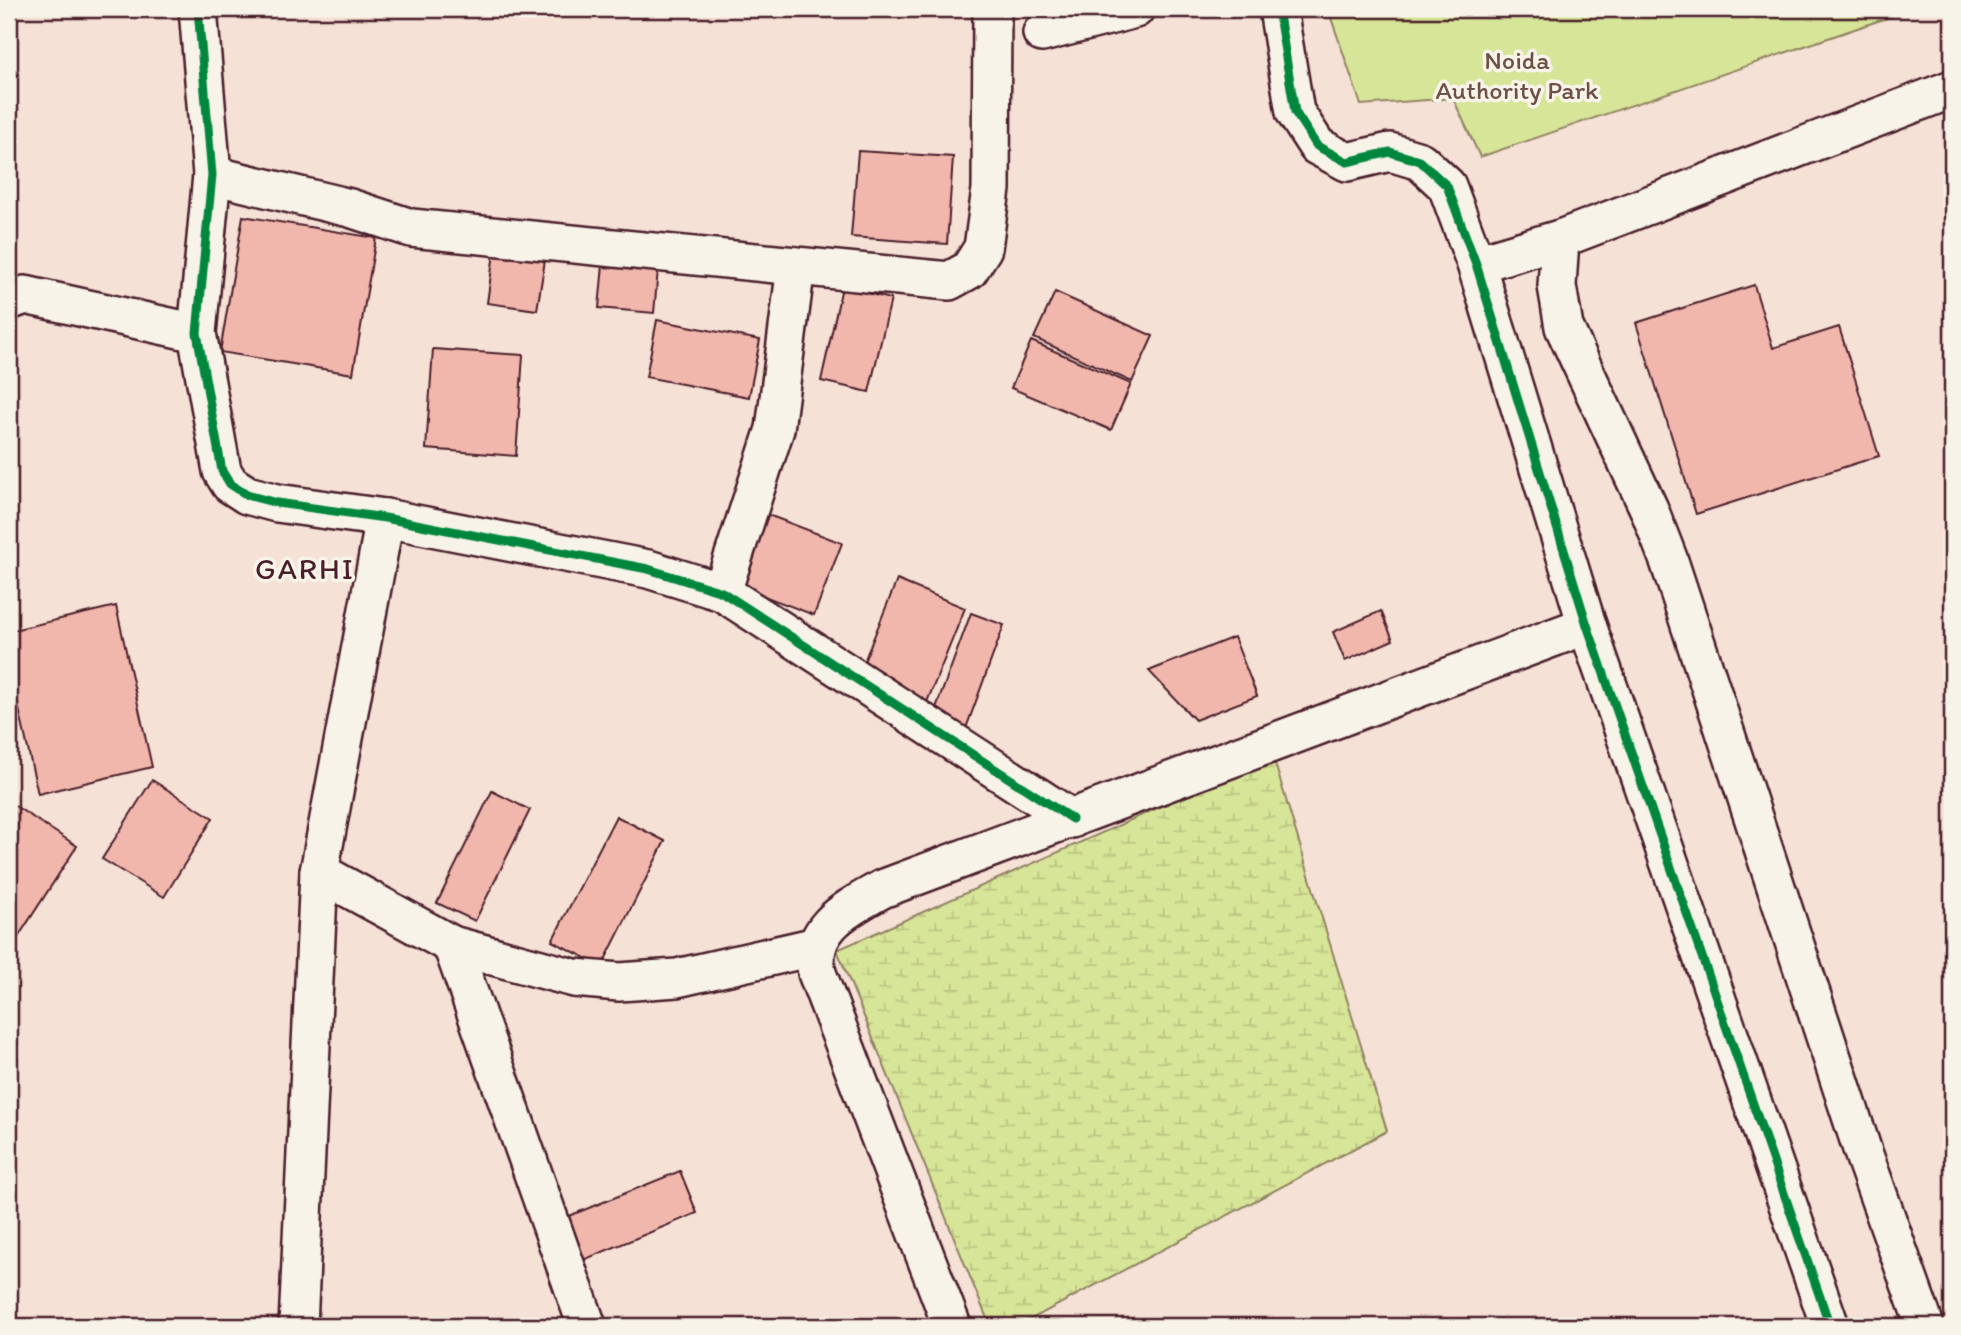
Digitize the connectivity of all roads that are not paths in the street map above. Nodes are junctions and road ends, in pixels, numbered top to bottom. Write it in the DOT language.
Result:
graph roads {
  1 [pos="198,9"];
  2 [pos="992,9"];
  3 [pos="1135,9"];
  4 [pos="1278,9"];
  5 [pos="1042,33"];
  6 [pos="1952,89"];
  7 [pos="212,175"];
  8 [pos="1560,239"];
  9 [pos="1476,264"];
  10 [pos="796,266"];
  11 [pos="9,301"];
  12 [pos="197,333"];
  13 [pos="385,518"];
  14 [pos="723,592"];
  15 [pos="1587,625"];
  16 [pos="1072,819"];
  17 [pos="319,872"];
  18 [pos="453,945"];
  19 [pos="817,946"];
  20 [pos="298,1326"];
  21 [pos="587,1326"];
  22 [pos="952,1326"];
  23 [pos="1830,1326"];
  24 [pos="1925,1326"];
  1 -- 7 [label="street"];
  2 -- 10 [label="street"];
  3 -- 5 [label="street"];
  4 -- 9 [label="street"];
  6 -- 8 [label="street"];
  7 -- 10 [label="street"];
  7 -- 12 [label="street"];
  8 -- 9 [label="street"];
  8 -- 24 [label="street"];
  9 -- 15 [label="street"];
  10 -- 14 [label="street"];
  11 -- 12 [label="street"];
  12 -- 13 [label="street"];
  13 -- 14 [label="street"];
  13 -- 17 [label="street"];
  14 -- 16 [label="street"];
  15 -- 16 [label="street"];
  15 -- 23 [label="street"];
  16 -- 19 [label="street"];
  17 -- 18 [label="street"];
  17 -- 20 [label="street"];
  18 -- 19 [label="street"];
  18 -- 21 [label="street"];
  19 -- 22 [label="street"];
}
